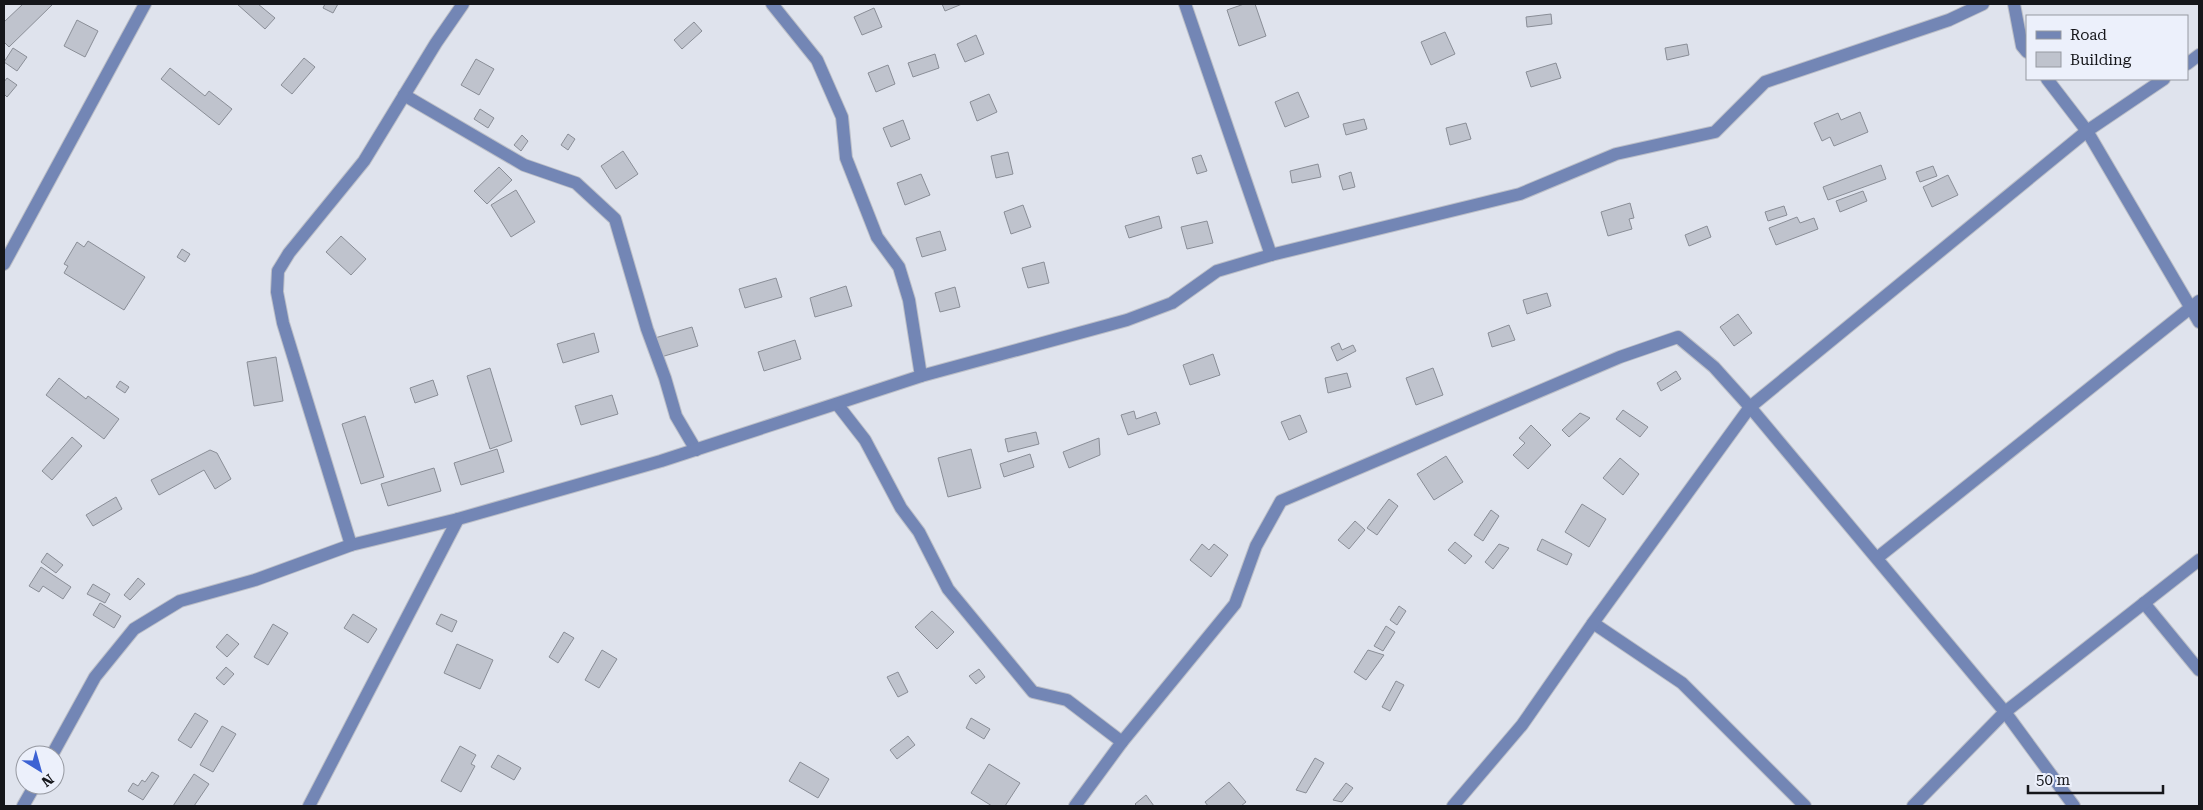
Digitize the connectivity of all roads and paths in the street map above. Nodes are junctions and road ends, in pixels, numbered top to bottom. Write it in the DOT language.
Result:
graph roads {
  1 [pos="145,4"];
  2 [pos="463,4"];
  3 [pos="772,4"];
  4 [pos="1185,4"];
  5 [pos="1983,4"];
  6 [pos="2014,4"];
  7 [pos="2026,51"];
  8 [pos="2199,55"];
  9 [pos="2188,63"];
  10 [pos="2048,80"];
  11 [pos="2163,80"];
  12 [pos="404,95"];
  13 [pos="2087,132"];
  14 [pos="1271,254"];
  15 [pos="4,264"];
  16 [pos="2195,304"];
  17 [pos="2199,322"];
  18 [pos="921,376"];
  19 [pos="837,404"];
  20 [pos="1750,407"];
  21 [pos="696,450"];
  22 [pos="458,519"];
  23 [pos="351,545"];
  24 [pos="1877,558"];
  25 [pos="2199,560"];
  26 [pos="2144,604"];
  27 [pos="1593,623"];
  28 [pos="2199,670"];
  29 [pos="2006,712"];
  30 [pos="1122,742"];
  31 [pos="58,745"];
  32 [pos="29,795"];
  33 [pos="1458,805"];
  34 [pos="23,806"];
  35 [pos="309,806"];
  36 [pos="1075,806"];
  37 [pos="1805,806"];
  38 [pos="1913,806"];
  39 [pos="2074,806"];
  1 -- 15 [label="street"];
  2 -- 12 [label="street"];
  3 -- 18 [label="street"];
  4 -- 14 [label="street"];
  5 -- 14 [label="street"];
  6 -- 7 [label="street"];
  8 -- 9 [label="street"];
  10 -- 13 [label="street"];
  11 -- 13 [label="street"];
  12 -- 21 [label="street"];
  12 -- 23 [label="street"];
  13 -- 16 [label="street"];
  13 -- 20 [label="street"];
  14 -- 18 [label="street"];
  16 -- 17 [label="street"];
  16 -- 24 [label="street"];
  18 -- 19 [label="street"];
  19 -- 21 [label="street"];
  19 -- 30 [label="street"];
  20 -- 24 [label="street"];
  20 -- 27 [label="street"];
  20 -- 30 [label="street"];
  21 -- 22 [label="street"];
  22 -- 23 [label="street"];
  22 -- 35 [label="street"];
  23 -- 31 [label="street"];
  24 -- 29 [label="street"];
  25 -- 26 [label="street"];
  26 -- 28 [label="street"];
  26 -- 29 [label="street"];
  27 -- 33 [label="street"];
  27 -- 37 [label="street"];
  29 -- 38 [label="street"];
  29 -- 39 [label="street"];
  30 -- 36 [label="street"];
  32 -- 34 [label="street"];
}
